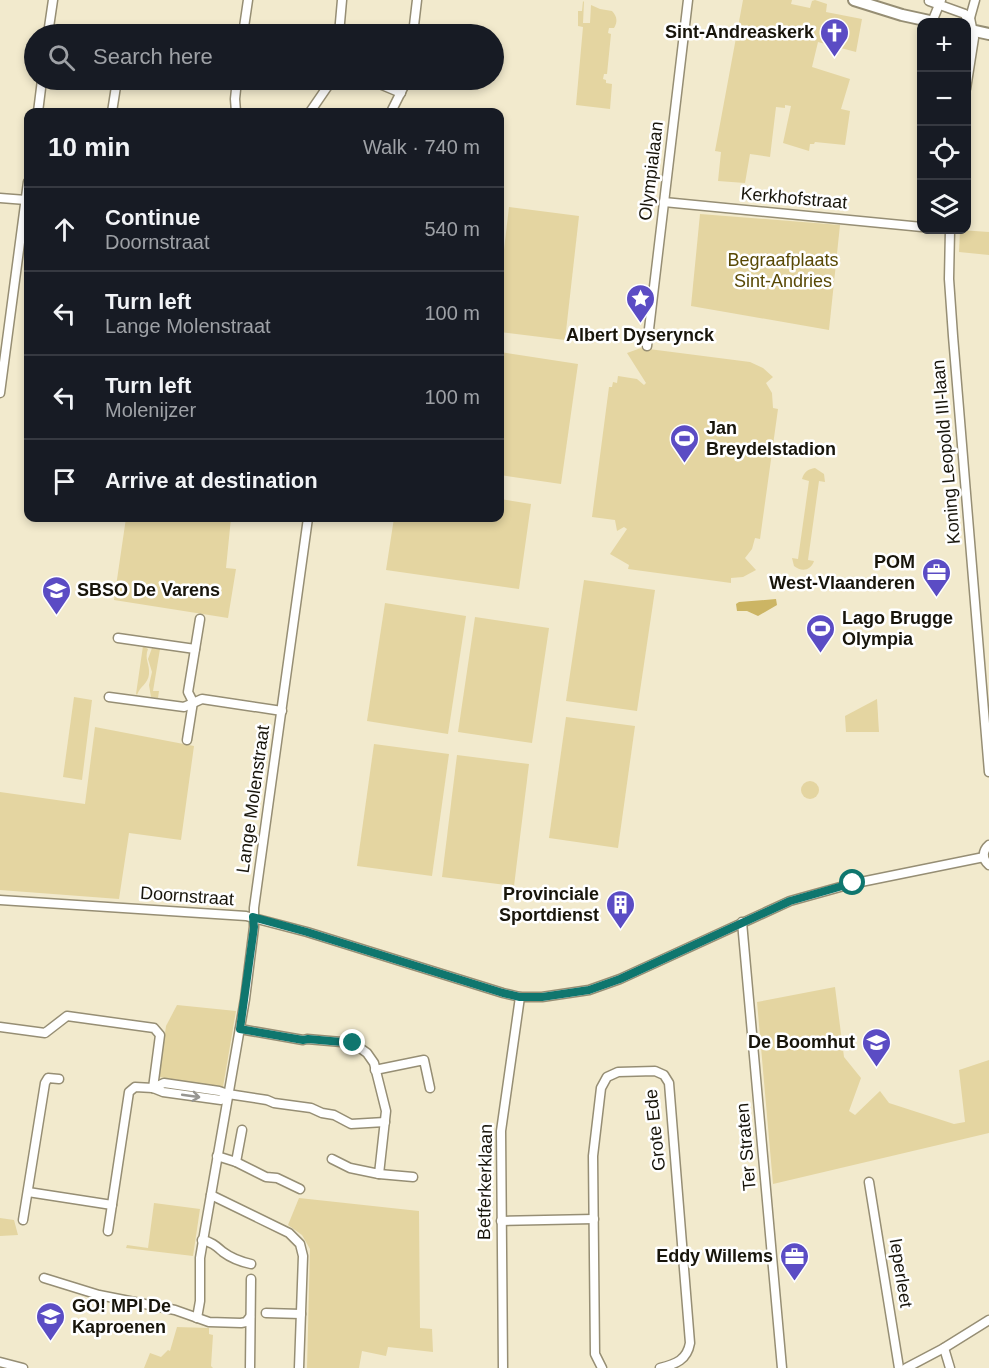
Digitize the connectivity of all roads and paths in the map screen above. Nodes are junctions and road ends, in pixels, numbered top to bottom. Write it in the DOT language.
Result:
graph roads {
  1 [pos="53,0"];
  2 [pos="248,0"];
  3 [pos="342,0"];
  4 [pos="417,0"];
  5 [pos="688,0"];
  6 [pos="854,0"];
  7 [pos="927,0"];
  8 [pos="975,0"];
  9 [pos="940,2"];
  10 [pos="917,18"];
  11 [pos="934,18"];
  12 [pos="966,18"];
  13 [pos="971,21"];
  14 [pos="49,24"];
  15 [pos="244,24"];
  16 [pos="340,24"];
  17 [pos="414,24"];
  18 [pos="971,26"];
  19 [pos="989,34"];
  20 [pos="41,90"];
  21 [pos="115,90"];
  22 [pos="236,90"];
  23 [pos="325,90"];
  24 [pos="394,90"];
  25 [pos="402,90"];
  26 [pos="401,93"];
  27 [pos="38,108"];
  28 [pos="113,108"];
  29 [pos="236,108"];
  30 [pos="313,108"];
  31 [pos="393,108"];
  32 [pos="0,198"];
  33 [pos="24,200"];
  34 [pos="664,202"];
  35 [pos="24,227"];
  36 [pos="917,227"];
  37 [pos="950,234"];
  38 [pos="647,346"];
  39 [pos="0,393"];
  40 [pos="307,522"];
  41 [pos="200,619"];
  42 [pos="118,638"];
  43 [pos="195,649"];
  44 [pos="985,671"];
  45 [pos="109,697"];
  46 [pos="193,702"];
  47 [pos="282,711"];
  48 [pos="187,740"];
  49 [pos="989,772"];
  50 [pos="989,845"];
  51 [pos="984,857"];
  52 [pos="989,865"];
  53 [pos="0,900"];
  54 [pos="253,917"];
  55 [pos="742,922"];
  56 [pos="520,997"];
  57 [pos="0,1027"];
  58 [pos="240,1029"];
  59 [pos="375,1070"];
  60 [pos="59,1079"];
  61 [pos="153,1088"];
  62 [pos="430,1088"];
  63 [pos="228,1094"];
  64 [pos="385,1122"];
  65 [pos="242,1130"];
  66 [pos="217,1155"];
  67 [pos="332,1159"];
  68 [pos="236,1162"];
  69 [pos="379,1174"];
  70 [pos="412,1177"];
  71 [pos="869,1182"];
  72 [pos="300,1189"];
  73 [pos="28,1192"];
  74 [pos="211,1195"];
  75 [pos="112,1205"];
  76 [pos="594,1219"];
  77 [pos="23,1220"];
  78 [pos="501,1221"];
  79 [pos="108,1231"];
  80 [pos="202,1240"];
  81 [pos="251,1264"];
  82 [pos="44,1278"];
  83 [pos="251,1278"];
  84 [pos="266,1313"];
  85 [pos="301,1314"];
  86 [pos="250,1317"];
  87 [pos="197,1318"];
  88 [pos="989,1320"];
  89 [pos="944,1348"];
  90 [pos="0,1362"];
  91 [pos="24,1368"];
  92 [pos="250,1368"];
  93 [pos="299,1368"];
  94 [pos="503,1368"];
  95 [pos="602,1368"];
  96 [pos="660,1368"];
  97 [pos="782,1368"];
  98 [pos="899,1368"];
  99 [pos="906,1368"];
  100 [pos="950,1368"];
  1 -- 14 [label="street"];
  2 -- 15 [label="street"];
  3 -- 16 [label="street"];
  4 -- 17 [label="street"];
  5 -- 34 [label="street, Olympialaan"];
  6 -- 10 [label="main road"];
  7 -- 9 [label="street"];
  8 -- 13 [label="street"];
  9 -- 11 [label="street"];
  9 -- 12 [label="street"];
  18 -- 19 [label="main road"];
  20 -- 27 [label="street"];
  21 -- 28 [label="street"];
  22 -- 29 [label="street"];
  23 -- 30 [label="street"];
  24 -- 26 [label="street"];
  25 -- 26 [label="street"];
  26 -- 31 [label="street"];
  32 -- 33 [label="street"];
  34 -- 36 [label="street, Kerkhofstraat"];
  34 -- 38 [label="street, Olympialaan"];
  35 -- 39 [label="street"];
  37 -- 44 [label="street, Koning Leopold III-laan"];
  40 -- 47 [label="street, Lange Molenstraat"];
  41 -- 43 [label="street"];
  42 -- 43 [label="street"];
  43 -- 46 [label="street"];
  44 -- 49 [label="street, Koning Leopold III-laan"];
  45 -- 46 [label="street"];
  46 -- 47 [label="street"];
  46 -- 48 [label="street"];
  47 -- 54 [label="street, Lange Molenstraat"];
  50 -- 51 [label="street"];
  51 -- 52 [label="street"];
  51 -- 55 [label="street, Doornstraat"];
  53 -- 54 [label="street, Doornstraat"];
  54 -- 56 [label="street, Doornstraat"];
  54 -- 58 [label="street, Lange Molenstraat"];
  55 -- 56 [label="street, Doornstraat"];
  55 -- 97 [label="street, Ter Straten"];
  56 -- 78 [label="street, Betferkerklaan"];
  57 -- 61 [label="street"];
  58 -- 59 [label="street"];
  58 -- 63 [label="street, Lange Molenstraat"];
  59 -- 62 [label="street"];
  59 -- 64 [label="street"];
  60 -- 73 [label="street"];
  61 -- 63 [label="street"];
  61 -- 75 [label="street"];
  63 -- 64 [label="street"];
  63 -- 66 [label="street, Lange Molenstraat"];
  64 -- 69 [label="street"];
  65 -- 68 [label="street"];
  66 -- 68 [label="street"];
  66 -- 74 [label="street, Lange Molenstraat"];
  67 -- 69 [label="street"];
  68 -- 72 [label="street"];
  69 -- 70 [label="street"];
  71 -- 98 [label="street, Ieperleet"];
  73 -- 75 [label="street"];
  73 -- 77 [label="street"];
  74 -- 80 [label="street, Lange Molenstraat"];
  74 -- 85 [label="street"];
  75 -- 79 [label="street"];
  76 -- 78 [label="street"];
  76 -- 95 [label="street, Grote Ede"];
  76 -- 96 [label="street, Grote Ede"];
  78 -- 94 [label="street, Betferkerklaan"];
  80 -- 81 [label="street"];
  80 -- 87 [label="street, Lange Molenstraat"];
  82 -- 87 [label="street"];
  83 -- 86 [label="street"];
  84 -- 85 [label="street"];
  85 -- 93 [label="street"];
  86 -- 87 [label="street"];
  86 -- 92 [label="street"];
  88 -- 89 [label="street"];
  89 -- 99 [label="street"];
  89 -- 100 [label="street"];
  90 -- 91 [label="street"];
}
